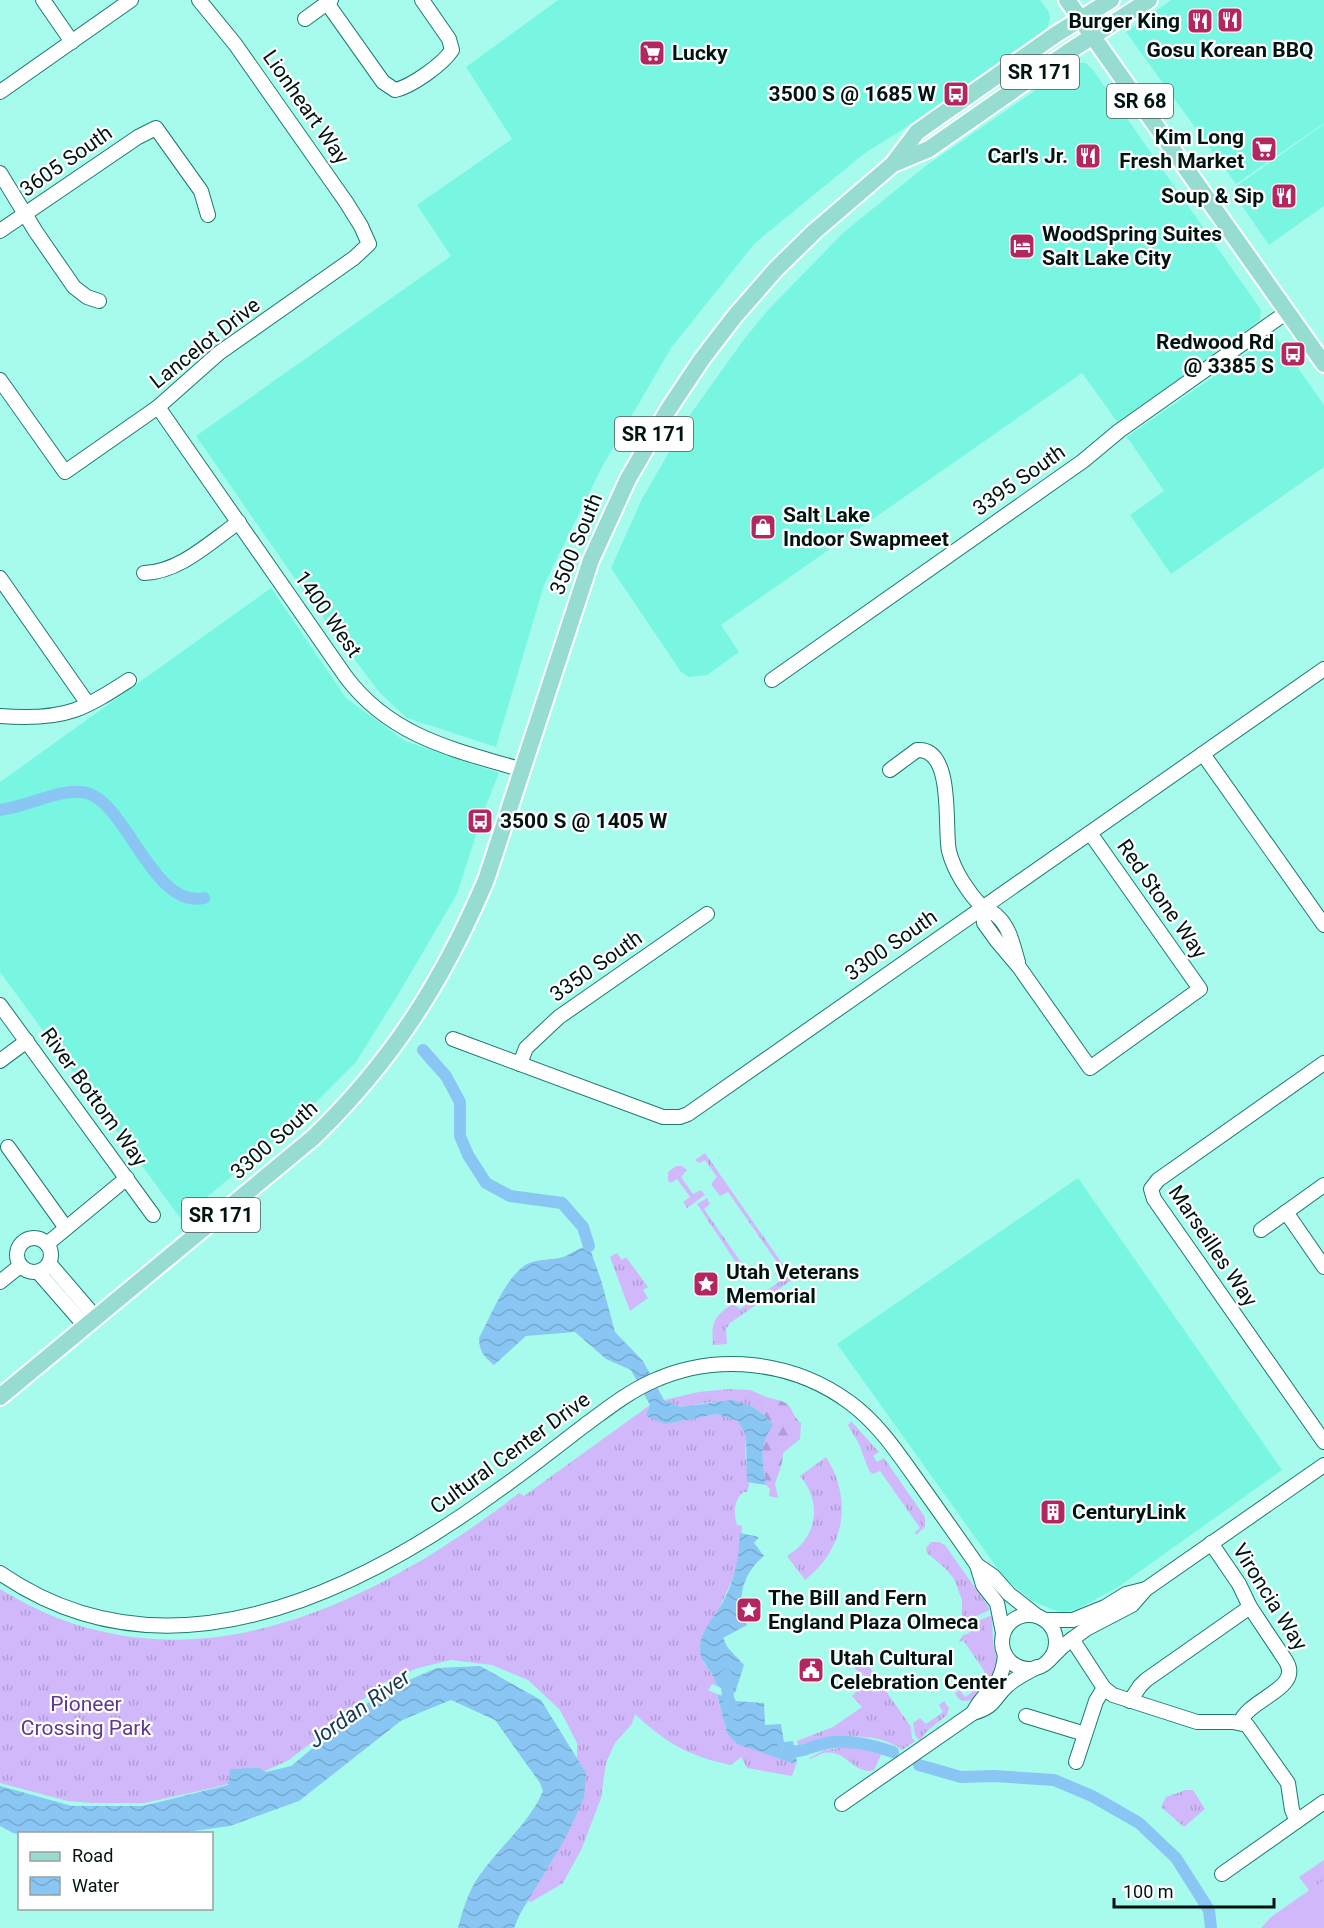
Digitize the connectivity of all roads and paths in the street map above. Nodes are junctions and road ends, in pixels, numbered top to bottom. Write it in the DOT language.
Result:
graph roads {
  1 [pos="43,0"];
  2 [pos="131,0"];
  3 [pos="199,0"];
  4 [pos="422,0"];
  5 [pos="1067,0"];
  6 [pos="1111,0"];
  7 [pos="1149,0"];
  8 [pos="329,1"];
  9 [pos="305,19"];
  10 [pos="1081,19"];
  11 [pos="1094,37"];
  12 [pos="72,42"];
  13 [pos="0,92"];
  14 [pos="892,164"];
  15 [pos="0,173"];
  16 [pos="26,214"];
  17 [pos="208,215"];
  18 [pos="0,231"];
  19 [pos="369,244"];
  20 [pos="99,301"];
  21 [pos="1287,312"];
  22 [pos="1324,364"];
  23 [pos="0,380"];
  24 [pos="158,407"];
  25 [pos="239,522"];
  26 [pos="144,573"];
  27 [pos="0,578"];
  28 [pos="1324,669"];
  29 [pos="129,680"];
  30 [pos="772,680"];
  31 [pos="88,704"];
  32 [pos="0,716"];
  33 [pos="1203,754"];
  34 [pos="523,770"];
  35 [pos="890,770"];
  36 [pos="1090,833"];
  37 [pos="983,908"];
  38 [pos="707,914"];
  39 [pos="1324,925"];
  40 [pos="0,1005"];
  41 [pos="419,1012"];
  42 [pos="453,1039"];
  43 [pos="27,1041"];
  44 [pos="0,1061"];
  45 [pos="1324,1063"];
  46 [pos="520,1064"];
  47 [pos="8,1147"];
  48 [pos="127,1178"];
  49 [pos="1324,1185"];
  50 [pos="1286,1212"];
  51 [pos="153,1215"];
  52 [pos="66,1228"];
  53 [pos="1261,1230"];
  54 [pos="47,1244"];
  55 [pos="20,1266"];
  56 [pos="43,1267"];
  57 [pos="1324,1267"];
  58 [pos="0,1282"];
  59 [pos="91,1323"];
  60 [pos="0,1397"];
  61 [pos="1324,1442"];
  62 [pos="1324,1465"];
  63 [pos="1211,1544"];
  64 [pos="977,1565"];
  65 [pos="0,1573"];
  66 [pos="1146,1589"];
  67 [pos="1250,1607"];
  68 [pos="1042,1619"];
  69 [pos="1003,1633"];
  70 [pos="1072,1638"];
  71 [pos="1005,1655"];
  72 [pos="1049,1660"];
  73 [pos="1036,1667"];
  74 [pos="1104,1688"];
  75 [pos="1130,1701"];
  76 [pos="973,1713"];
  77 [pos="1026,1716"];
  78 [pos="1240,1722"];
  79 [pos="1085,1734"];
  80 [pos="1076,1762"];
  81 [pos="1324,1802"];
  82 [pos="842,1804"];
  83 [pos="1298,1821"];
  84 [pos="1222,1874"];
  1 -- 12 [label="street"];
  2 -- 12 [label="street"];
  3 -- 19 [label="street, Lionheart Way"];
  4 -- 8 [label="street"];
  5 -- 10 [label="main road, SR 68"];
  6 -- 10 [label="main road, 3500 South / SR 171"];
  7 -- 11 [label="main road, 3500 South / SR 171"];
  8 -- 9 [label="street"];
  10 -- 11 [label="main road, SR 68"];
  10 -- 14 [label="main road, 3500 South / SR 171"];
  11 -- 14 [label="main road, 3500 South / SR 171"];
  11 -- 21 [label="main road, SR 68"];
  12 -- 13 [label="street"];
  14 -- 34 [label="main road, 3500 South / SR 171"];
  15 -- 16 [label="street"];
  16 -- 17 [label="street, 3605 South"];
  16 -- 18 [label="street, 3605 South"];
  16 -- 20 [label="street"];
  19 -- 24 [label="street, Lancelot Drive"];
  21 -- 22 [label="main road, SR 68"];
  21 -- 30 [label="street, 3395 South"];
  23 -- 24 [label="street, Lancelot Drive"];
  24 -- 25 [label="street, 1400 West"];
  25 -- 26 [label="street"];
  25 -- 34 [label="street, 1400 West"];
  27 -- 31 [label="street"];
  28 -- 33 [label="street, 3300 South"];
  29 -- 31 [label="street"];
  31 -- 32 [label="street"];
  33 -- 36 [label="street, 3300 South"];
  33 -- 39 [label="street"];
  34 -- 41 [label="main road, 3500 South / SR 171"];
  35 -- 37 [label="street"];
  36 -- 37 [label="street, 3300 South"];
  36 -- 37 [label="street, Red Stone Way"];
  37 -- 46 [label="street, 3300 South"];
  38 -- 46 [label="street, 3350 South"];
  40 -- 43 [label="street, River Bottom Way"];
  41 -- 59 [label="main road, 3300 South / SR 171"];
  42 -- 46 [label="street, 3300 South"];
  43 -- 44 [label="street"];
  43 -- 48 [label="street, River Bottom Way"];
  45 -- 61 [label="street, Marseilles Way"];
  47 -- 52 [label="street"];
  48 -- 51 [label="street, River Bottom Way"];
  48 -- 52 [label="street"];
  49 -- 50 [label="street"];
  50 -- 53 [label="street"];
  50 -- 57 [label="street"];
  52 -- 54 [label="street"];
  54 -- 55 [label="street"];
  54 -- 56 [label="street"];
  55 -- 56 [label="street"];
  55 -- 58 [label="street"];
  56 -- 59 [label="street"];
  59 -- 60 [label="main road, 3300 South / SR 171"];
  62 -- 63 [label="street"];
  63 -- 66 [label="street"];
  63 -- 67 [label="street, Vironcia Way"];
  64 -- 65 [label="street, Cultural Center Drive"];
  64 -- 68 [label="street, Cultural Center Drive"];
  64 -- 69 [label="street, Cultural Center Drive"];
  66 -- 68 [label="street"];
  66 -- 70 [label="street"];
  67 -- 75 [label="street"];
  67 -- 78 [label="street, Vironcia Way"];
  68 -- 69 [label="street"];
  68 -- 72 [label="street"];
  69 -- 71 [label="street"];
  70 -- 72 [label="street"];
  70 -- 74 [label="street"];
  71 -- 73 [label="street"];
  71 -- 76 [label="street"];
  72 -- 73 [label="street"];
  73 -- 76 [label="street"];
  74 -- 75 [label="street"];
  74 -- 79 [label="street"];
  75 -- 78 [label="street"];
  76 -- 82 [label="street"];
  77 -- 79 [label="street"];
  78 -- 83 [label="street"];
  79 -- 80 [label="street"];
  81 -- 83 [label="street"];
  83 -- 84 [label="street"];
}
